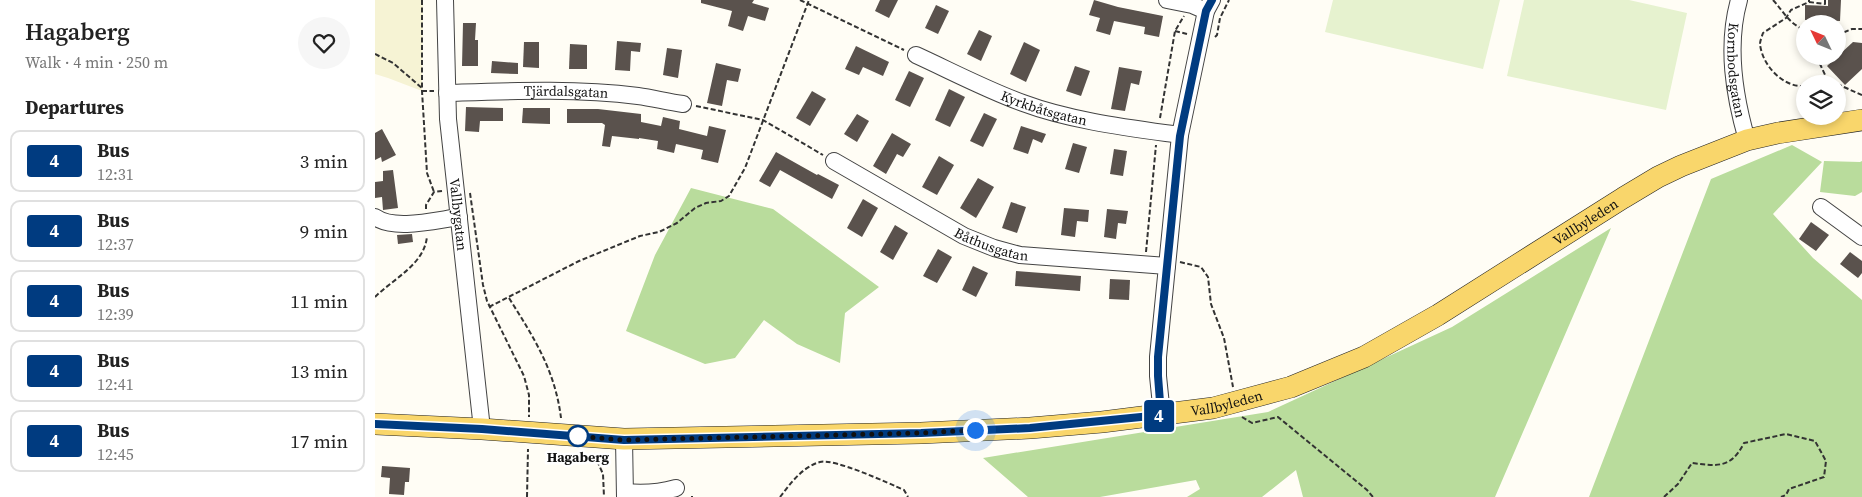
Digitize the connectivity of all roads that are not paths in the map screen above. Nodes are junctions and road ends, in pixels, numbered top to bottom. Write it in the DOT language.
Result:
graph roads {
  1 [pos="445,0"];
  2 [pos="1167,0"];
  3 [pos="1739,0"];
  4 [pos="1209,6"];
  5 [pos="916,55"];
  6 [pos="447,93"];
  7 [pos="683,104"];
  8 [pos="1862,120"];
  9 [pos="1180,136"];
  10 [pos="1747,140"];
  11 [pos="834,161"];
  12 [pos="1821,207"];
  13 [pos="375,217"];
  14 [pos="459,217"];
  15 [pos="1862,237"];
  16 [pos="1167,263"];
  17 [pos="1161,415"];
  18 [pos="375,424"];
  19 [pos="482,429"];
  20 [pos="624,440"];
  21 [pos="676,488"];
  22 [pos="625,494"];
  1 -- 6 [label="street, Vallbygatan"];
  2 -- 4 [label="street"];
  3 -- 10 [label="street, Kornbodsgatan"];
  4 -- 9 [label="street"];
  5 -- 9 [label="street, Kyrkbåtsgatan"];
  6 -- 7 [label="street, Tjärdalsgatan"];
  6 -- 14 [label="street, Vallbygatan"];
  8 -- 10 [label="main road, Vallbyleden"];
  9 -- 16 [label="street"];
  10 -- 17 [label="main road, Vallbyleden"];
  11 -- 16 [label="street, Båthusgatan"];
  12 -- 15 [label="street"];
  13 -- 14 [label="street"];
  14 -- 19 [label="street, Vallbygatan"];
  16 -- 17 [label="street"];
  17 -- 20 [label="main road, Vallbyleden"];
  18 -- 19 [label="main road, Vallbyleden"];
  19 -- 20 [label="main road, Vallbyleden"];
  20 -- 22 [label="street"];
  21 -- 22 [label="street"];
}
